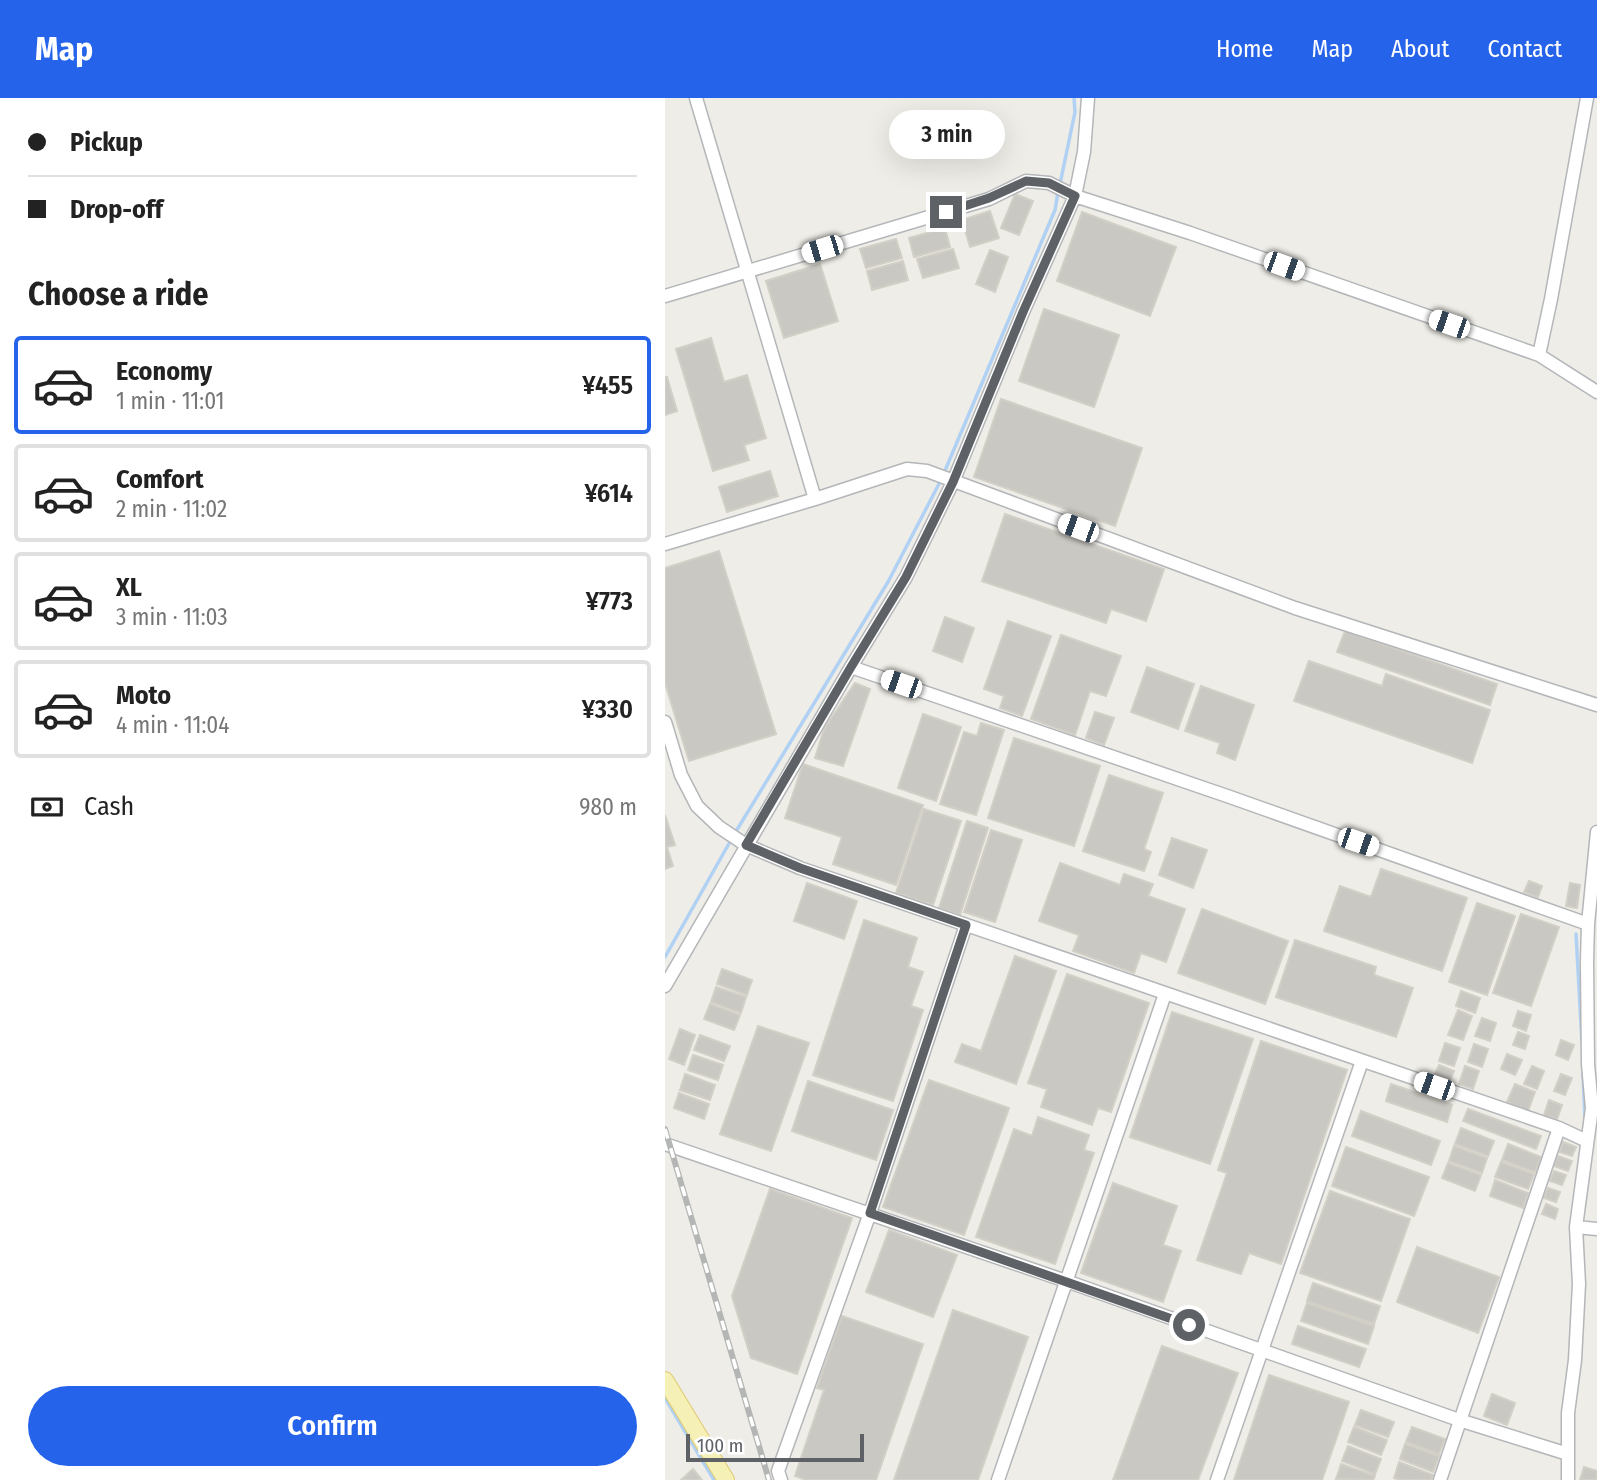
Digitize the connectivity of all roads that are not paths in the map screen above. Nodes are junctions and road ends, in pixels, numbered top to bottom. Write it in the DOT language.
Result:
graph roads {
  1 [pos="696,98"];
  2 [pos="1088,98"];
  3 [pos="1587,98"];
  4 [pos="1075,196"];
  5 [pos="747,272"];
  6 [pos="665,296"];
  7 [pos="1539,355"];
  8 [pos="1597,392"];
  9 [pos="953,482"];
  10 [pos="815,499"];
  11 [pos="665,544"];
  12 [pos="851,667"];
  13 [pos="1597,705"];
  14 [pos="665,722"];
  15 [pos="1597,832"];
  16 [pos="746,845"];
  17 [pos="1596,851"];
  18 [pos="1588,923"];
  19 [pos="966,925"];
  20 [pos="665,985"];
  21 [pos="1164,994"];
  22 [pos="1362,1062"];
  23 [pos="1559,1128"];
  24 [pos="1587,1141"];
  25 [pos="665,1144"];
  26 [pos="870,1213"];
  27 [pos="1576,1227"];
  28 [pos="1597,1229"];
  29 [pos="1066,1281"];
  30 [pos="1263,1351"];
  31 [pos="665,1380"];
  32 [pos="1459,1420"];
  33 [pos="1568,1454"];
  34 [pos="726,1480"];
  35 [pos="781,1480"];
  36 [pos="998,1480"];
  37 [pos="1217,1480"];
  38 [pos="1440,1480"];
  39 [pos="1568,1480"];
  1 -- 5 [label="street"];
  2 -- 4 [label="street"];
  3 -- 7 [label="street"];
  4 -- 5 [label="street"];
  4 -- 7 [label="street"];
  4 -- 9 [label="street"];
  5 -- 6 [label="street"];
  5 -- 10 [label="street"];
  7 -- 8 [label="street"];
  9 -- 10 [label="street"];
  9 -- 12 [label="street"];
  9 -- 13 [label="street"];
  10 -- 11 [label="street"];
  12 -- 16 [label="street"];
  12 -- 18 [label="street"];
  14 -- 16 [label="street"];
  15 -- 17 [label="street"];
  16 -- 19 [label="street"];
  16 -- 20 [label="street"];
  17 -- 18 [label="street"];
  18 -- 24 [label="street"];
  19 -- 21 [label="street"];
  19 -- 26 [label="street"];
  21 -- 22 [label="street"];
  21 -- 29 [label="street"];
  22 -- 23 [label="street"];
  22 -- 30 [label="street"];
  23 -- 24 [label="street"];
  23 -- 32 [label="street"];
  24 -- 27 [label="street"];
  25 -- 26 [label="street"];
  26 -- 29 [label="street"];
  26 -- 35 [label="street"];
  27 -- 28 [label="street"];
  27 -- 33 [label="street"];
  29 -- 30 [label="street"];
  29 -- 36 [label="street"];
  30 -- 32 [label="street"];
  30 -- 37 [label="street"];
  31 -- 34 [label="main road"];
  32 -- 33 [label="street"];
  32 -- 38 [label="street"];
  33 -- 39 [label="street"];
}
